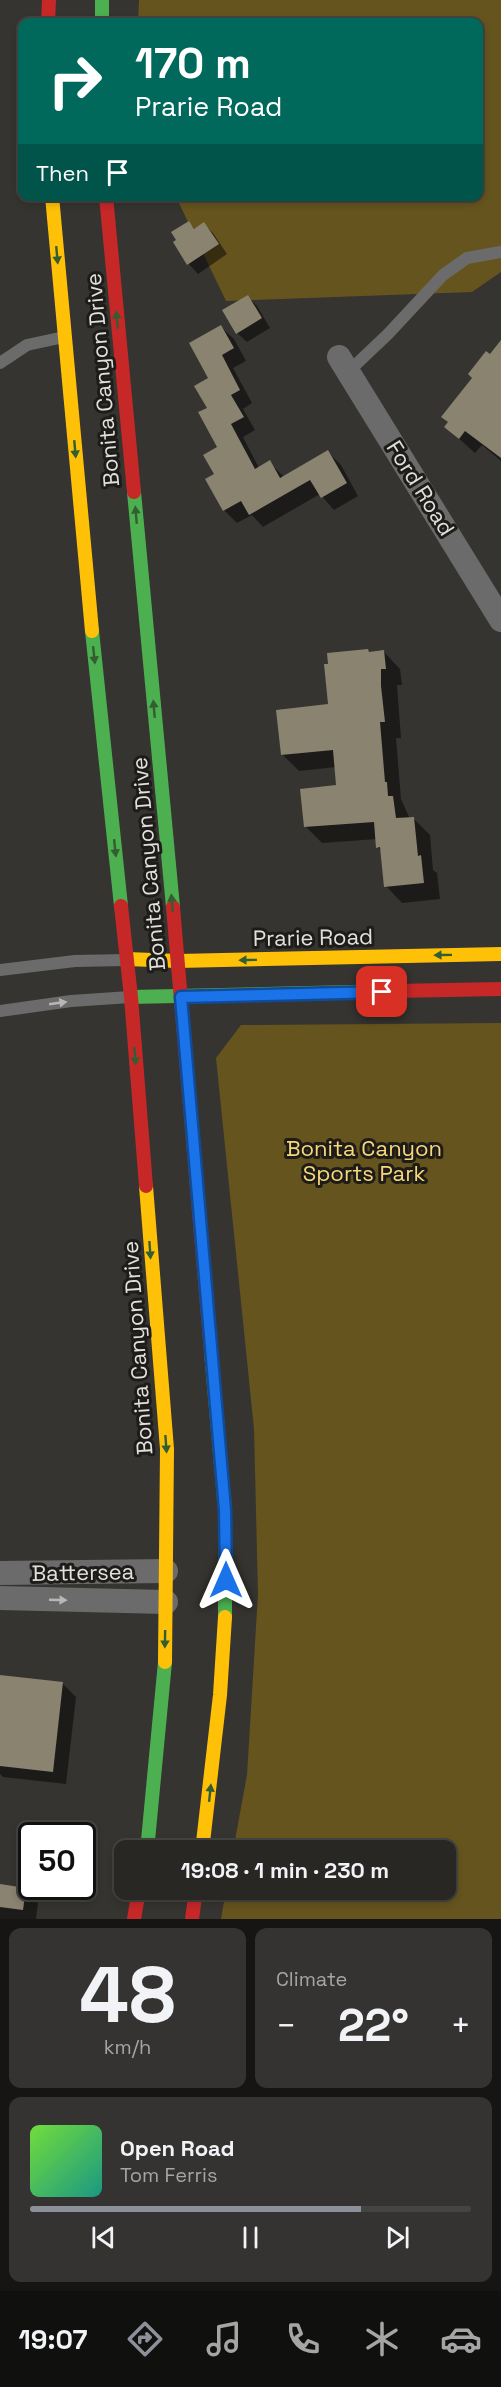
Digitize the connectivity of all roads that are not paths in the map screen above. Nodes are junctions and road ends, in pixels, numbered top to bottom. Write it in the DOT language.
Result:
graph roads {
  1 [pos="49,0"];
  2 [pos="102,0"];
  3 [pos="48,18"];
  4 [pos="102,18"];
  5 [pos="52,201"];
  6 [pos="106,201"];
  7 [pos="501,252"];
  8 [pos="65,337"];
  9 [pos="0,363"];
  10 [pos="343,364"];
  11 [pos="501,620"];
  12 [pos="501,954"];
  13 [pos="127,959"];
  14 [pos="178,961"];
  15 [pos="0,970"];
  16 [pos="501,989"];
  17 [pos="131,997"];
  18 [pos="181,997"];
  19 [pos="0,1011"];
  20 [pos="166,1571"];
  21 [pos="0,1573"];
  22 [pos="0,1598"];
  23 [pos="166,1602"];
  24 [pos="148,1840"];
  25 [pos="203,1840"];
  26 [pos="137,1900"];
  27 [pos="195,1900"];
  28 [pos="134,1919"];
  29 [pos="192,1919"];
  1 -- 3 [label="main road"];
  2 -- 4 [label="main road"];
  5 -- 8 [label="main road, Bonita Canyon Drive, one-way"];
  14 -- 6 [label="main road, Bonita Canyon Drive, one-way"];
  7 -- 10 [label="lane"];
  8 -- 9 [label="lane"];
  8 -- 13 [label="main road, Bonita Canyon Drive, one-way"];
  10 -- 11 [label="street, Ford Road"];
  12 -- 14 [label="main road, Prarie Road, one-way"];
  13 -- 14 [label="main road, Prarie Road"];
  13 -- 15 [label="lane"];
  13 -- 17 [label="main road, Bonita Canyon Drive"];
  14 -- 18 [label="main road, Bonita Canyon Drive"];
  16 -- 18 [label="main road"];
  17 -- 18 [label="main road"];
  19 -- 17 [label="lane, one-way"];
  17 -- 20 [label="main road, Bonita Canyon Drive, one-way"];
  25 -- 18 [label="main road, Bonita Canyon Drive, one-way"];
  20 -- 21 [label="street, Battersea"];
  20 -- 23 [label="main road, Bonita Canyon Drive"];
  22 -- 23 [label="street, Battersea, one-way"];
  23 -- 24 [label="main road, Bonita Canyon Drive, one-way"];
  26 -- 28 [label="main road"];
  27 -- 29 [label="main road"];
}
